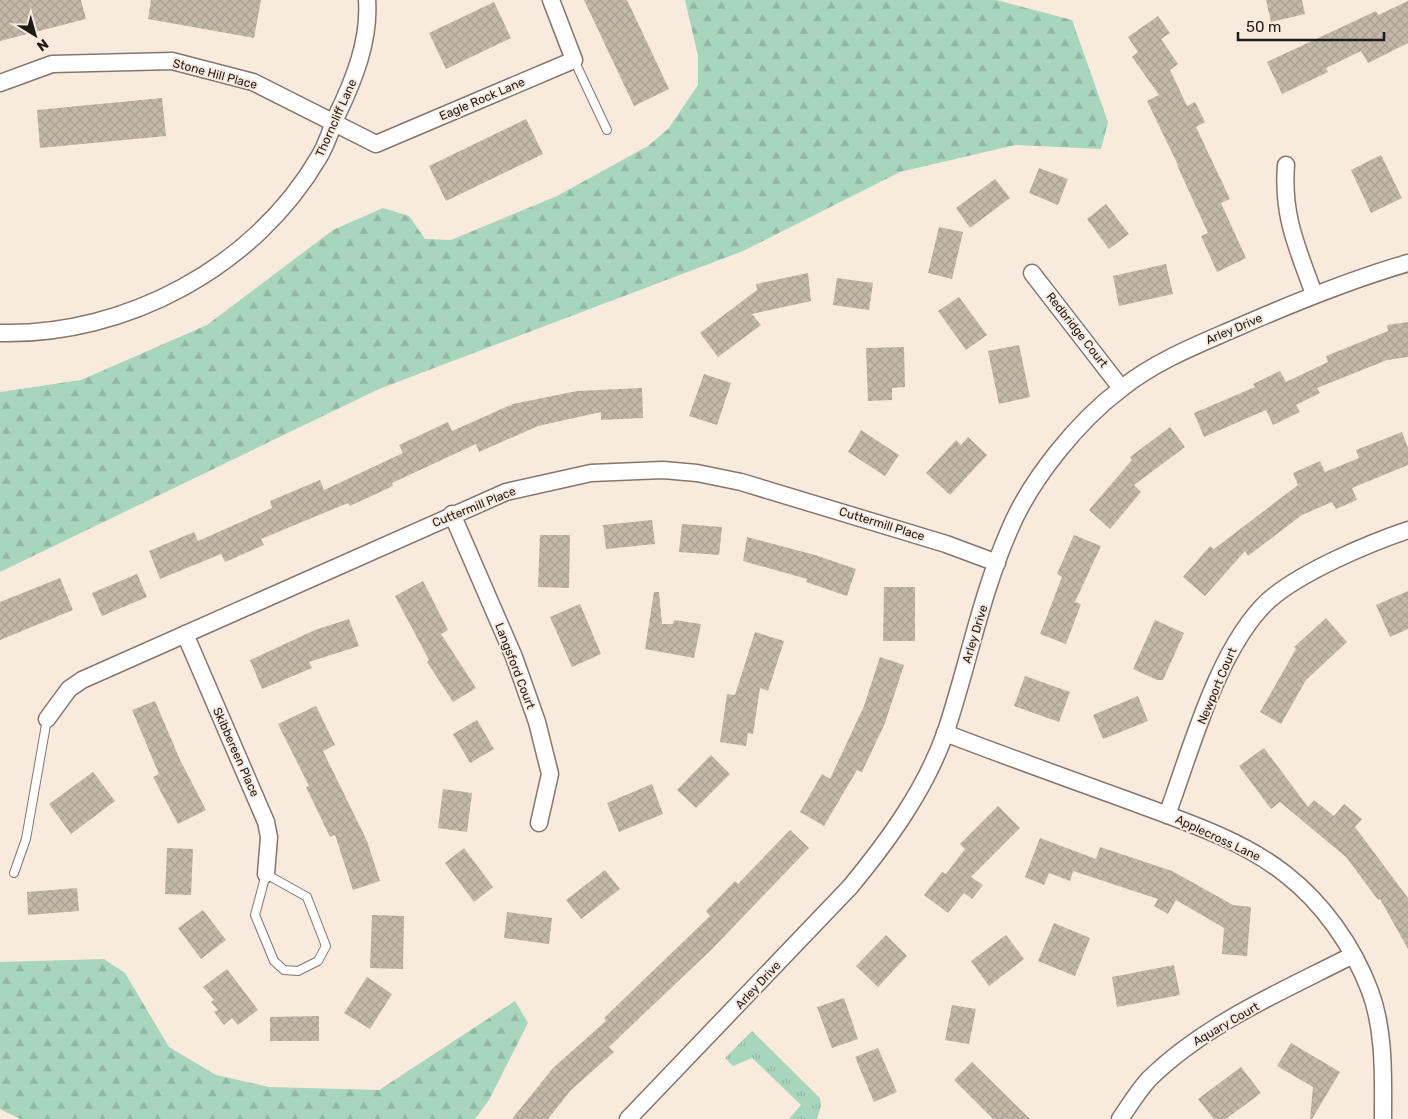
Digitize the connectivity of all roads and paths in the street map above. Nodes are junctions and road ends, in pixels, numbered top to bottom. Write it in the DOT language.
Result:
graph roads {
  1 [pos="368,0"];
  2 [pos="550,0"];
  3 [pos="574,60"];
  4 [pos="0,83"];
  5 [pos="334,121"];
  6 [pos="607,130"];
  7 [pos="1286,165"];
  8 [pos="1408,263"];
  9 [pos="1032,273"];
  10 [pos="1314,294"];
  11 [pos="0,333"];
  12 [pos="1121,388"];
  13 [pos="452,514"];
  14 [pos="1408,530"];
  15 [pos="997,562"];
  16 [pos="184,634"];
  17 [pos="47,719"];
  18 [pos="945,733"];
  19 [pos="1166,815"];
  20 [pos="539,823"];
  21 [pos="14,873"];
  22 [pos="266,874"];
  23 [pos="1353,955"];
  24 [pos="628,1119"];
  25 [pos="1120,1119"];
  26 [pos="1383,1119"];
  1 -- 5 [label="street, Thorncliff Lane"];
  2 -- 3 [label="street"];
  3 -- 5 [label="street, Eagle Rock Lane"];
  3 -- 6 [label="lane"];
  4 -- 5 [label="street, Stone Hill Place"];
  5 -- 11 [label="street, Thorncliff Lane"];
  7 -- 10 [label="street"];
  8 -- 10 [label="street, Arley Drive"];
  9 -- 12 [label="street, Redbridge Court"];
  10 -- 12 [label="street, Arley Drive"];
  12 -- 15 [label="street, Arley Drive"];
  13 -- 15 [label="street, Cuttermill Place"];
  13 -- 16 [label="street, Cuttermill Place"];
  13 -- 20 [label="street, Langsford Court"];
  14 -- 19 [label="street, Newport Court"];
  15 -- 18 [label="street, Arley Drive"];
  16 -- 17 [label="street, Cuttermill Place"];
  16 -- 22 [label="street, Skibbereen Place"];
  17 -- 21 [label="lane"];
  18 -- 19 [label="street, Applecross Lane"];
  18 -- 24 [label="street, Arley Drive"];
  19 -- 23 [label="street, Applecross Lane"];
  22 -- 22 [label="lane"];
  23 -- 25 [label="street, Aquary Court"];
  23 -- 26 [label="street, Applecross Lane"];
}
